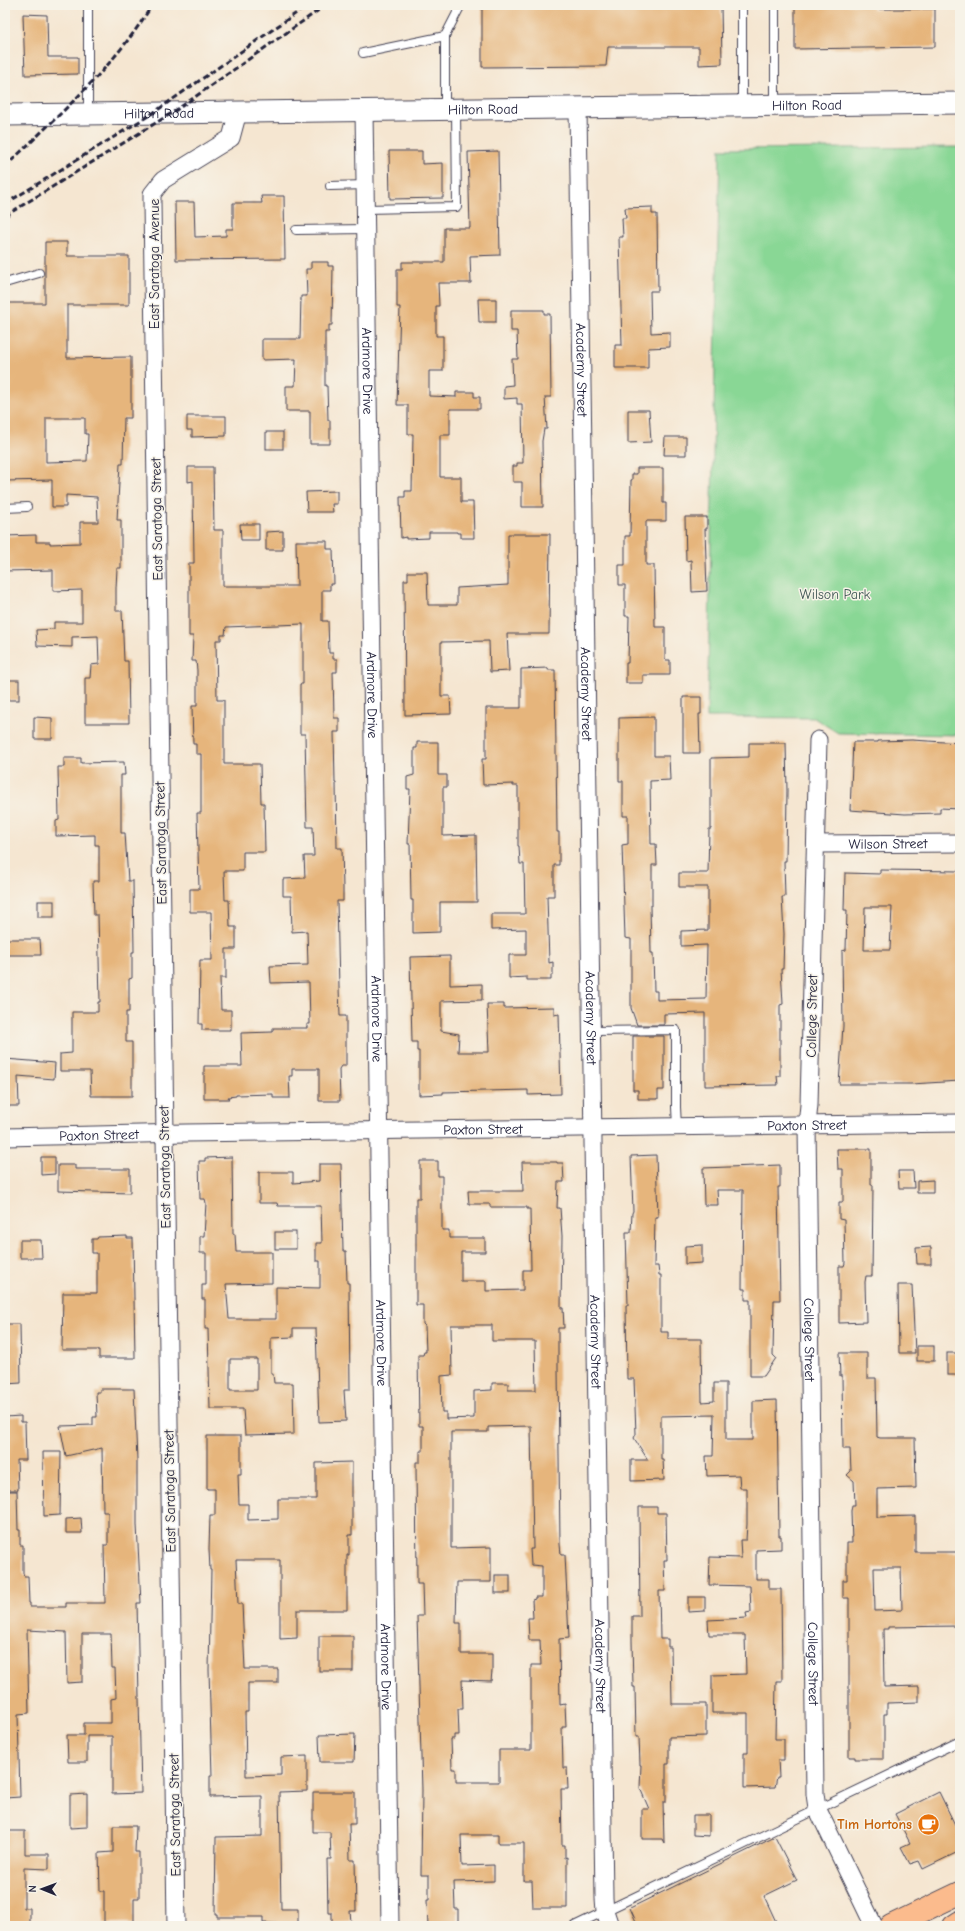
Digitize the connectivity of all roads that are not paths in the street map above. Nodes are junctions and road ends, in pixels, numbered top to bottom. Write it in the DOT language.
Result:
graph roads {
  1 [pos="88,5"];
  2 [pos="461,5"];
  3 [pos="742,5"];
  4 [pos="775,5"];
  5 [pos="445,36"];
  6 [pos="363,53"];
  7 [pos="960,103"];
  8 [pos="775,105"];
  9 [pos="742,106"];
  10 [pos="450,109"];
  11 [pos="578,109"];
  12 [pos="364,111"];
  13 [pos="238,112"];
  14 [pos="88,114"];
  15 [pos="5,115"];
  16 [pos="366,185"];
  17 [pos="330,186"];
  18 [pos="366,208"];
  19 [pos="366,229"];
  20 [pos="296,230"];
  21 [pos="39,273"];
  22 [pos="5,283"];
  23 [pos="155,409"];
  24 [pos="5,508"];
  25 [pos="27,508"];
  26 [pos="818,740"];
  27 [pos="960,842"];
  28 [pos="816,844"];
  29 [pos="592,1031"];
  30 [pos="960,1123"];
  31 [pos="807,1125"];
  32 [pos="677,1127"];
  33 [pos="593,1128"];
  34 [pos="378,1131"];
  35 [pos="165,1134"];
  36 [pos="5,1137"];
  37 [pos="960,1741"];
  38 [pos="817,1808"];
  39 [pos="960,1893"];
  40 [pos="607,1919"];
  41 [pos="960,1922"];
  42 [pos="176,1926"];
  43 [pos="390,1926"];
  44 [pos="574,1926"];
  45 [pos="874,1926"];
  46 [pos="891,1926"];
  47 [pos="954,1926"];
  1 -- 14 [label="lane"];
  2 -- 5 [label="lane"];
  3 -- 9 [label="lane"];
  4 -- 8 [label="lane"];
  5 -- 6 [label="lane"];
  5 -- 10 [label="lane"];
  7 -- 8 [label="street, Hilton Road"];
  8 -- 9 [label="street, Hilton Road"];
  9 -- 11 [label="street, Hilton Road"];
  10 -- 11 [label="street, Hilton Road"];
  10 -- 12 [label="street, Hilton Road"];
  10 -- 18 [label="lane"];
  11 -- 29 [label="street, Academy Street"];
  12 -- 13 [label="street, Hilton Road"];
  12 -- 16 [label="street, Ardmore Drive"];
  13 -- 14 [label="street, Hilton Road"];
  13 -- 23 [label="street, East Saratoga Avenue"];
  14 -- 15 [label="street, Hilton Road"];
  16 -- 17 [label="lane"];
  16 -- 18 [label="street, Ardmore Drive"];
  18 -- 19 [label="street, Ardmore Drive"];
  19 -- 20 [label="lane"];
  19 -- 34 [label="street, Ardmore Drive"];
  21 -- 22 [label="lane"];
  23 -- 35 [label="street, East Saratoga Street"];
  24 -- 25 [label="lane"];
  26 -- 28 [label="street, College Street"];
  27 -- 28 [label="street, Wilson Street"];
  28 -- 31 [label="street, College Street"];
  29 -- 32 [label="lane"];
  29 -- 33 [label="street, Academy Street"];
  30 -- 31 [label="street, Paxton Street"];
  31 -- 32 [label="street, Paxton Street"];
  31 -- 38 [label="street, College Street"];
  32 -- 33 [label="street, Paxton Street"];
  33 -- 34 [label="street, Paxton Street"];
  33 -- 40 [label="street, Academy Street"];
  34 -- 35 [label="street, Paxton Street"];
  34 -- 43 [label="street, Ardmore Drive"];
  35 -- 36 [label="street, Paxton Street"];
  35 -- 42 [label="street, East Saratoga Street"];
  37 -- 38 [label="lane"];
  38 -- 40 [label="lane"];
  38 -- 45 [label="street, College Street"];
  39 -- 46 [label="main road"];
  40 -- 44 [label="lane"];
  41 -- 47 [label="main road"];
}
